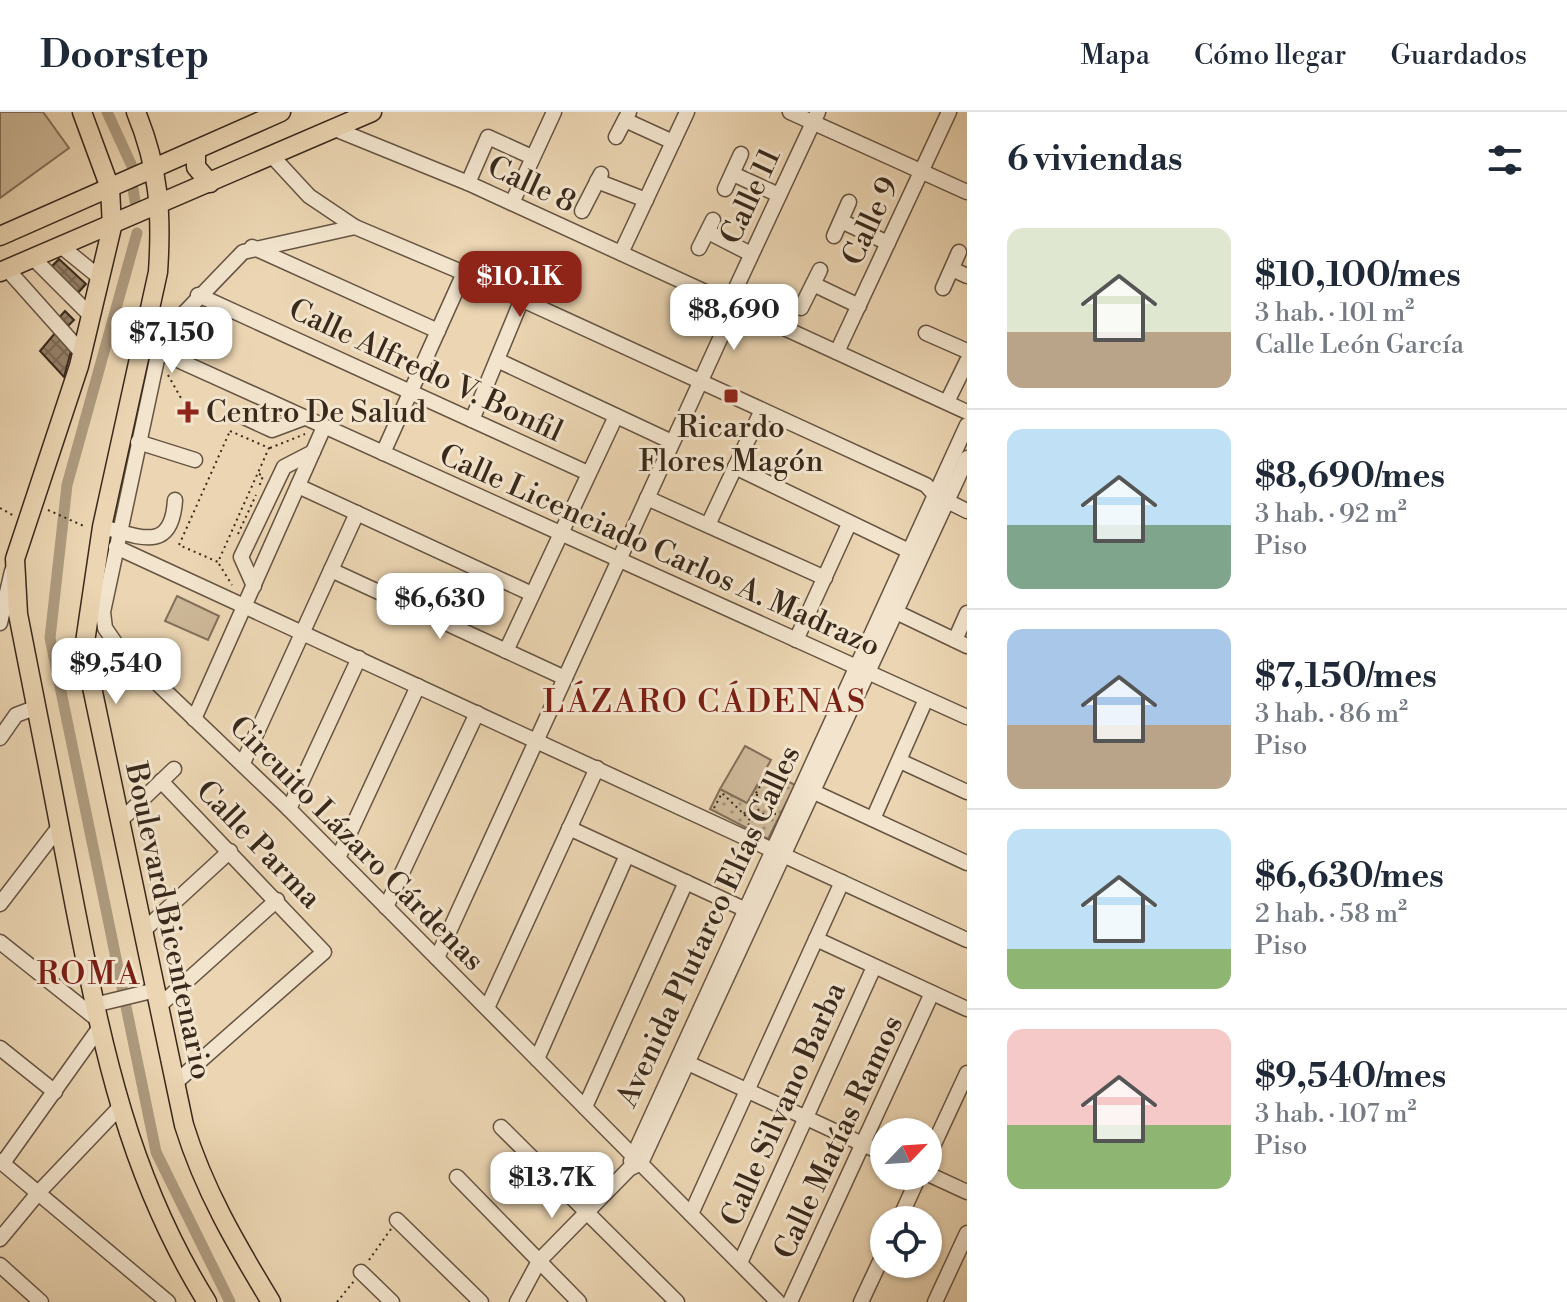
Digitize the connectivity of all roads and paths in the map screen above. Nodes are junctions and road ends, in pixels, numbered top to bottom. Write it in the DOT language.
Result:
graph roads {
  1 [pos="82,112"];
  2 [pos="136,112"];
  3 [pos="281,112"];
  4 [pos="372,112"];
  5 [pos="554,112"];
  6 [pos="687,112"];
  7 [pos="790,112"];
  8 [pos="949,112"];
  9 [pos="627,116"];
  10 [pos="816,117"];
  11 [pos="253,118"];
  12 [pos="335,129"];
  13 [pos="616,137"];
  14 [pos="673,142"];
  15 [pos="196,150"];
  16 [pos="741,154"];
  17 [pos="272,156"];
  18 [pos="532,157"];
  19 [pos="156,168"];
  20 [pos="922,172"];
  21 [pos="733,174"];
  22 [pos="210,183"];
  23 [pos="468,183"];
  24 [pos="110,188"];
  25 [pos="725,189"];
  26 [pos="967,192"];
  27 [pos="779,195"];
  28 [pos="646,200"];
  29 [pos="849,202"];
  30 [pos="512,203"];
  31 [pos="159,206"];
  32 [pos="582,211"];
  33 [pos="841,221"];
  34 [pos="112,227"];
  35 [pos="355,227"];
  36 [pos="0,236"];
  37 [pos="834,236"];
  38 [pos="888,243"];
  39 [pos="62,247"];
  40 [pos="252,247"];
  41 [pos="699,248"];
  42 [pos="959,252"];
  43 [pos="621,253"];
  44 [pos="751,254"];
  45 [pos="34,259"];
  46 [pos="952,269"];
  47 [pos="820,270"];
  48 [pos="4,271"];
  49 [pos="464,273"];
  50 [pos="967,276"];
  51 [pos="99,277"];
  52 [pos="813,284"];
  53 [pos="943,288"];
  54 [pos="198,295"];
  55 [pos="522,299"];
  56 [pos="732,304"];
  57 [pos="859,306"];
  58 [pos="801,308"];
  59 [pos="91,316"];
  60 [pos="147,324"];
  61 [pos="166,331"];
  62 [pos="438,331"];
  63 [pos="150,347"];
  64 [pos="919,348"];
  65 [pos="967,351"];
  66 [pos="837,352"];
  67 [pos="82,353"];
  68 [pos="497,360"];
  69 [pos="967,361"];
  70 [pos="167,374"];
  71 [pos="699,381"];
  72 [pos="410,392"];
  73 [pos="181,398"];
  74 [pos="947,402"];
  75 [pos="762,410"];
  76 [pos="967,412"];
  77 [pos="616,416"];
  78 [pos="246,418"];
  79 [pos="304,418"];
  80 [pos="472,420"];
  81 [pos="967,425"];
  82 [pos="324,427"];
  83 [pos="302,436"];
  84 [pos="138,442"];
  85 [pos="672,442"];
  86 [pos="269,448"];
  87 [pos="313,452"];
  88 [pos="383,453"];
  89 [pos="967,458"];
  90 [pos="195,460"];
  91 [pos="735,467"];
  92 [pos="588,473"];
  93 [pos="258,474"];
  94 [pos="258,486"];
  95 [pos="298,486"];
  96 [pos="940,491"];
  97 [pos="967,496"];
  98 [pos="647,498"];
  99 [pos="175,500"];
  100 [pos="0,508"];
  101 [pos="967,511"];
  102 [pos="52,512"];
  103 [pos="357,513"];
  104 [pos="236,522"];
  105 [pos="26,523"];
  106 [pos="80,524"];
  107 [pos="849,524"];
  108 [pos="708,525"];
  109 [pos="237,533"];
  110 [pos="559,533"];
  111 [pos="112,535"];
  112 [pos="909,551"];
  113 [pos="15,559"];
  114 [pos="619,560"];
  115 [pos="218,562"];
  116 [pos="331,570"];
  117 [pos="825,578"];
  118 [pos="254,586"];
  119 [pos="235,590"];
  120 [pos="532,594"];
  121 [pos="245,606"];
  122 [pos="896,612"];
  123 [pos="967,613"];
  124 [pos="0,623"];
  125 [pos="303,632"];
  126 [pos="796,640"];
  127 [pos="961,643"];
  128 [pos="506,651"];
  129 [pos="359,658"];
  130 [pos="862,670"];
  131 [pos="565,678"];
  132 [pos="418,686"];
  133 [pos="926,699"];
  134 [pos="37,707"];
  135 [pos="477,713"];
  136 [pos="967,717"];
  137 [pos="194,719"];
  138 [pos="0,738"];
  139 [pos="536,740"];
  140 [pos="900,761"];
  141 [pos="243,763"];
  142 [pos="597,768"];
  143 [pos="174,769"];
  144 [pos="775,778"];
  145 [pos="161,781"];
  146 [pos="967,792"];
  147 [pos="774,793"];
  148 [pos="802,794"];
  149 [pos="754,797"];
  150 [pos="289,809"];
  151 [pos="744,814"];
  152 [pos="761,814"];
  153 [pos="779,815"];
  154 [pos="708,819"];
  155 [pos="873,819"];
  156 [pos="120,821"];
  157 [pos="751,821"];
  158 [pos="59,827"];
  159 [pos="569,828"];
  160 [pos="742,835"];
  161 [pos="230,851"];
  162 [pos="778,852"];
  163 [pos="627,855"];
  164 [pos="338,858"];
  165 [pos="967,863"];
  166 [pos="686,882"];
  167 [pos="842,882"];
  168 [pos="277,900"];
  169 [pos="0,904"];
  170 [pos="386,907"];
  171 [pos="744,909"];
  172 [pos="143,931"];
  173 [pos="816,939"];
  174 [pos="967,940"];
  175 [pos="0,942"];
  176 [pos="437,958"];
  177 [pos="874,967"];
  178 [pos="932,993"];
  179 [pos="157,998"];
  180 [pos="487,1008"];
  181 [pos="967,1009"];
  182 [pos="97,1017"];
  183 [pos="0,1048"];
  184 [pos="537,1059"];
  185 [pos="690,1064"];
  186 [pos="967,1073"];
  187 [pos="175,1083"];
  188 [pos="747,1091"];
  189 [pos="55,1092"];
  190 [pos="585,1107"];
  191 [pos="119,1108"];
  192 [pos="806,1118"];
  193 [pos="501,1127"];
  194 [pos="942,1127"];
  195 [pos="863,1144"];
  196 [pos="870,1147"];
  197 [pos="2,1162"];
  198 [pos="634,1162"];
  199 [pos="457,1177"];
  200 [pos="942,1180"];
  201 [pos="39,1192"];
  202 [pos="967,1192"];
  203 [pos="587,1211"];
  204 [pos="691,1214"];
  205 [pos="397,1220"];
  206 [pos="967,1233"];
  207 [pos="0,1239"];
  208 [pos="539,1261"];
  209 [pos="740,1263"];
  210 [pos="0,1265"];
  211 [pos="361,1272"];
  212 [pos="872,1278"];
  213 [pos="41,1302"];
  214 [pos="168,1302"];
  215 [pos="207,1302"];
  216 [pos="271,1302"];
  217 [pos="392,1302"];
  218 [pos="481,1302"];
  219 [pos="517,1302"];
  220 [pos="579,1302"];
  221 [pos="677,1302"];
  222 [pos="778,1302"];
  223 [pos="790,1302"];
  224 [pos="861,1302"];
  225 [pos="935,1302"];
  1 -- 24 [label="main road"];
  2 -- 19 [label="main road, Boulevard Bicentenario"];
  3 -- 11 [label="main road"];
  4 -- 12 [label="main road"];
  5 -- 18 [label="street"];
  6 -- 14 [label="street"];
  7 -- 10 [label="street"];
  8 -- 20 [label="street, Calle 9"];
  9 -- 13 [label="street"];
  9 -- 14 [label="street"];
  10 -- 20 [label="street"];
  10 -- 27 [label="street, Calle 11"];
  11 -- 15 [label="main road"];
  12 -- 17 [label="main road"];
  12 -- 23 [label="street, Calle 8"];
  14 -- 28 [label="street"];
  15 -- 19 [label="main road"];
  15 -- 22 [label="main road"];
  16 -- 21 [label="street"];
  17 -- 22 [label="main road"];
  17 -- 35 [label="street"];
  18 -- 23 [label="street"];
  18 -- 30 [label="street"];
  19 -- 24 [label="main road"];
  19 -- 31 [label="main road, Boulevard Bicentenario"];
  20 -- 26 [label="street"];
  20 -- 38 [label="street, Calle 9"];
  21 -- 25 [label="street"];
  21 -- 27 [label="street"];
  22 -- 31 [label="main road"];
  23 -- 30 [label="street, Calle 8"];
  24 -- 34 [label="main road"];
  24 -- 36 [label="main road"];
  27 -- 44 [label="street, Calle 11"];
  28 -- 32 [label="street"];
  28 -- 43 [label="street"];
  29 -- 33 [label="street"];
  30 -- 43 [label="street, Calle 8"];
  31 -- 34 [label="main road"];
  31 -- 60 [label="main road, Boulevard Bicentenario"];
  33 -- 37 [label="street"];
  33 -- 38 [label="street"];
  34 -- 39 [label="main road"];
  34 -- 51 [label="main road"];
  35 -- 40 [label="street"];
  35 -- 49 [label="street"];
  38 -- 57 [label="street, Calle 9"];
  39 -- 45 [label="main road"];
  39 -- 51 [label="street"];
  40 -- 54 [label="street"];
  40 -- 62 [label="street"];
  41 -- 44 [label="street"];
  42 -- 46 [label="street"];
  43 -- 56 [label="street, Calle 8"];
  44 -- 56 [label="street, Calle 11"];
  45 -- 48 [label="main road"];
  45 -- 59 [label="street"];
  46 -- 50 [label="street"];
  46 -- 53 [label="street"];
  47 -- 52 [label="street"];
  48 -- 67 [label="street"];
  49 -- 55 [label="street"];
  49 -- 62 [label="street"];
  51 -- 59 [label="main road"];
  52 -- 57 [label="street"];
  52 -- 58 [label="street"];
  54 -- 61 [label="street"];
  54 -- 72 [label="street, Calle Alfredo V. Bonfil"];
  55 -- 68 [label="street"];
  55 -- 71 [label="street"];
  56 -- 66 [label="street, Calle 8"];
  56 -- 71 [label="street, Calle 11"];
  57 -- 66 [label="street, Calle 9"];
  59 -- 67 [label="main road"];
  60 -- 61 [label="street"];
  60 -- 63 [label="main road, Boulevard Bicentenario"];
  61 -- 63 [label="street"];
  62 -- 72 [label="street"];
  63 -- 79 [label="street, Calle Licenciado Carlos A. Madrazo"];
  63 -- 84 [label="street, Circuito Lázaro Cárdenas"];
  63 -- 111 [label="main road, Boulevard Bicentenario"];
  64 -- 65 [label="street"];
  66 -- 74 [label="street, Calle 8"];
  67 -- 105 [label="main road"];
  68 -- 77 [label="street"];
  68 -- 80 [label="street"];
  69 -- 74 [label="street"];
  70 -- 73 [label="path"];
  71 -- 75 [label="street"];
  71 -- 85 [label="street, Calle 11"];
  72 -- 80 [label="street, Calle Alfredo V. Bonfil"];
  72 -- 88 [label="street"];
  74 -- 76 [label="street, Calle 8"];
  75 -- 91 [label="street"];
  75 -- 96 [label="street"];
  77 -- 85 [label="street"];
  77 -- 92 [label="street"];
  78 -- 79 [label="street"];
  79 -- 82 [label="street, Calle Licenciado Carlos A. Madrazo"];
  80 -- 92 [label="street, Calle Alfredo V. Bonfil"];
  81 -- 96 [label="street, Avenida Plutarco Elías Calles"];
  82 -- 87 [label="street"];
  82 -- 88 [label="street, Calle Licenciado Carlos A. Madrazo"];
  83 -- 86 [label="path"];
  84 -- 90 [label="street"];
  84 -- 111 [label="street, Circuito Lázaro Cárdenas"];
  85 -- 98 [label="street, Calle 11"];
  86 -- 93 [label="path"];
  86 -- 115 [label="path"];
  87 -- 95 [label="street"];
  87 -- 118 [label="street"];
  88 -- 110 [label="street, Calle Licenciado Carlos A. Madrazo"];
  89 -- 96 [label="street, Avenida Plutarco Elías Calles"];
  91 -- 107 [label="street"];
  91 -- 108 [label="street"];
  92 -- 110 [label="street"];
  93 -- 94 [label="path"];
  93 -- 104 [label="path"];
  95 -- 103 [label="street"];
  95 -- 118 [label="street"];
  96 -- 97 [label="street"];
  96 -- 101 [label="street"];
  96 -- 112 [label="street, Avenida Plutarco Elías Calles"];
  96 -- 122 [label="street, Avenida Plutarco Elías Calles"];
  98 -- 108 [label="street"];
  98 -- 114 [label="street, Calle 11"];
  99 -- 111 [label="street"];
  100 -- 105 [label="path"];
  102 -- 106 [label="path"];
  103 -- 116 [label="street"];
  103 -- 120 [label="street"];
  104 -- 109 [label="path"];
  104 -- 115 [label="path"];
  105 -- 113 [label="main road"];
  107 -- 112 [label="street"];
  107 -- 117 [label="street"];
  108 -- 117 [label="street"];
  110 -- 114 [label="street, Calle Licenciado Carlos A. Madrazo"];
  110 -- 120 [label="street"];
  111 -- 121 [label="street"];
  111 -- 137 [label="street, Circuito Lázaro Cárdenas"];
  111 -- 156 [label="main road, Boulevard Bicentenario"];
  112 -- 130 [label="street, Avenida Plutarco Elías Calles"];
  113 -- 124 [label="street"];
  113 -- 134 [label="main road"];
  114 -- 126 [label="street, Calle Licenciado Carlos A. Madrazo"];
  114 -- 131 [label="street, Calle 11"];
  115 -- 119 [label="path"];
  116 -- 125 [label="street"];
  116 -- 128 [label="street"];
  117 -- 126 [label="street"];
  118 -- 121 [label="street"];
  120 -- 128 [label="street"];
  121 -- 125 [label="street"];
  121 -- 137 [label="street"];
  122 -- 127 [label="street"];
  122 -- 130 [label="street, Avenida Plutarco Elías Calles"];
  123 -- 127 [label="street"];
  125 -- 129 [label="street"];
  125 -- 141 [label="street"];
  126 -- 130 [label="street, Calle Licenciado Carlos A. Madrazo"];
  128 -- 131 [label="street"];
  129 -- 132 [label="street"];
  129 -- 150 [label="street"];
  130 -- 133 [label="street, Calle Licenciado Carlos A. Madrazo"];
  130 -- 148 [label="street, Avenida Plutarco Elías Calles"];
  131 -- 139 [label="street, Calle 11"];
  132 -- 135 [label="street"];
  132 -- 164 [label="street"];
  133 -- 136 [label="street, Calle Licenciado Carlos A. Madrazo"];
  133 -- 140 [label="street"];
  134 -- 138 [label="street"];
  134 -- 158 [label="main road"];
  135 -- 139 [label="street"];
  135 -- 170 [label="street"];
  137 -- 141 [label="street, Circuito Lázaro Cárdenas"];
  139 -- 142 [label="street"];
  139 -- 176 [label="street, Calle 11"];
  140 -- 146 [label="street"];
  140 -- 155 [label="street"];
  141 -- 150 [label="street, Circuito Lázaro Cárdenas"];
  142 -- 154 [label="street"];
  142 -- 159 [label="street"];
  143 -- 145 [label="street"];
  144 -- 147 [label="path"];
  144 -- 148 [label="path"];
  144 -- 149 [label="path"];
  145 -- 156 [label="street, Calle Parma"];
  145 -- 161 [label="street, Calle Parma"];
  147 -- 148 [label="path"];
  147 -- 149 [label="path"];
  147 -- 153 [label="path"];
  148 -- 153 [label="street, Avenida Plutarco Elías Calles"];
  148 -- 155 [label="street"];
  148 -- 162 [label="street, Avenida Plutarco Elías Calles"];
  149 -- 151 [label="path"];
  149 -- 152 [label="path"];
  150 -- 164 [label="street, Circuito Lázaro Cárdenas"];
  151 -- 154 [label="path"];
  151 -- 157 [label="path"];
  152 -- 153 [label="path"];
  152 -- 157 [label="path"];
  153 -- 162 [label="street, Avenida Plutarco Elías Calles"];
  154 -- 160 [label="street"];
  155 -- 165 [label="street"];
  156 -- 172 [label="main road, Boulevard Bicentenario"];
  157 -- 160 [label="path"];
  158 -- 169 [label="street"];
  158 -- 182 [label="main road"];
  159 -- 163 [label="street"];
  159 -- 180 [label="street"];
  160 -- 162 [label="street"];
  161 -- 168 [label="street, Calle Parma"];
  161 -- 172 [label="street"];
  162 -- 167 [label="street"];
  162 -- 171 [label="street, Avenida Plutarco Elías Calles"];
  162 -- 185 [label="street, Avenida Plutarco Elías Calles"];
  163 -- 166 [label="street"];
  163 -- 184 [label="street"];
  164 -- 170 [label="street, Circuito Lázaro Cárdenas"];
  166 -- 171 [label="street"];
  166 -- 190 [label="street"];
  167 -- 173 [label="street"];
  167 -- 174 [label="street"];
  168 -- 179 [label="street"];
  168 -- 187 [label="street, Calle Parma"];
  170 -- 176 [label="street, Circuito Lázaro Cárdenas"];
  171 -- 198 [label="street, Avenida Plutarco Elías Calles"];
  172 -- 179 [label="main road, Boulevard Bicentenario"];
  173 -- 177 [label="street"];
  173 -- 188 [label="street"];
  175 -- 182 [label="street"];
  176 -- 180 [label="street, Circuito Lázaro Cárdenas"];
  177 -- 178 [label="street"];
  177 -- 192 [label="street, Calle Silvano Barba"];
  178 -- 181 [label="street"];
  178 -- 195 [label="street, Calle Matías Ramos"];
  179 -- 182 [label="street"];
  179 -- 187 [label="main road, Boulevard Bicentenario"];
  180 -- 184 [label="street, Circuito Lázaro Cárdenas"];
  182 -- 189 [label="street"];
  182 -- 191 [label="main road"];
  183 -- 189 [label="street"];
  184 -- 190 [label="street, Circuito Lázaro Cárdenas"];
  185 -- 188 [label="street"];
  185 -- 198 [label="street, Avenida Plutarco Elías Calles"];
  186 -- 194 [label="street"];
  187 -- 216 [label="main road, Boulevard Bicentenario"];
  188 -- 192 [label="street"];
  188 -- 204 [label="street"];
  189 -- 197 [label="street"];
  190 -- 198 [label="street, Circuito Lázaro Cárdenas"];
  191 -- 201 [label="street"];
  191 -- 215 [label="main road"];
  192 -- 195 [label="street"];
  192 -- 209 [label="street, Calle Silvano Barba"];
  193 -- 203 [label="street"];
  195 -- 196 [label="street"];
  195 -- 223 [label="street, Calle Matías Ramos"];
  197 -- 201 [label="street"];
  198 -- 203 [label="street"];
  198 -- 204 [label="street, Circuito Lázaro Cárdenas"];
  199 -- 208 [label="street"];
  200 -- 202 [label="street"];
  201 -- 207 [label="street"];
  201 -- 214 [label="street"];
  203 -- 208 [label="street"];
  203 -- 221 [label="street"];
  204 -- 209 [label="street, Circuito Lázaro Cárdenas"];
  205 -- 218 [label="street"];
  206 -- 225 [label="street"];
  208 -- 219 [label="street"];
  208 -- 220 [label="street"];
  209 -- 222 [label="street, Circuito Lázaro Cárdenas"];
  210 -- 213 [label="street"];
  211 -- 217 [label="street"];
  212 -- 224 [label="street"];
}
